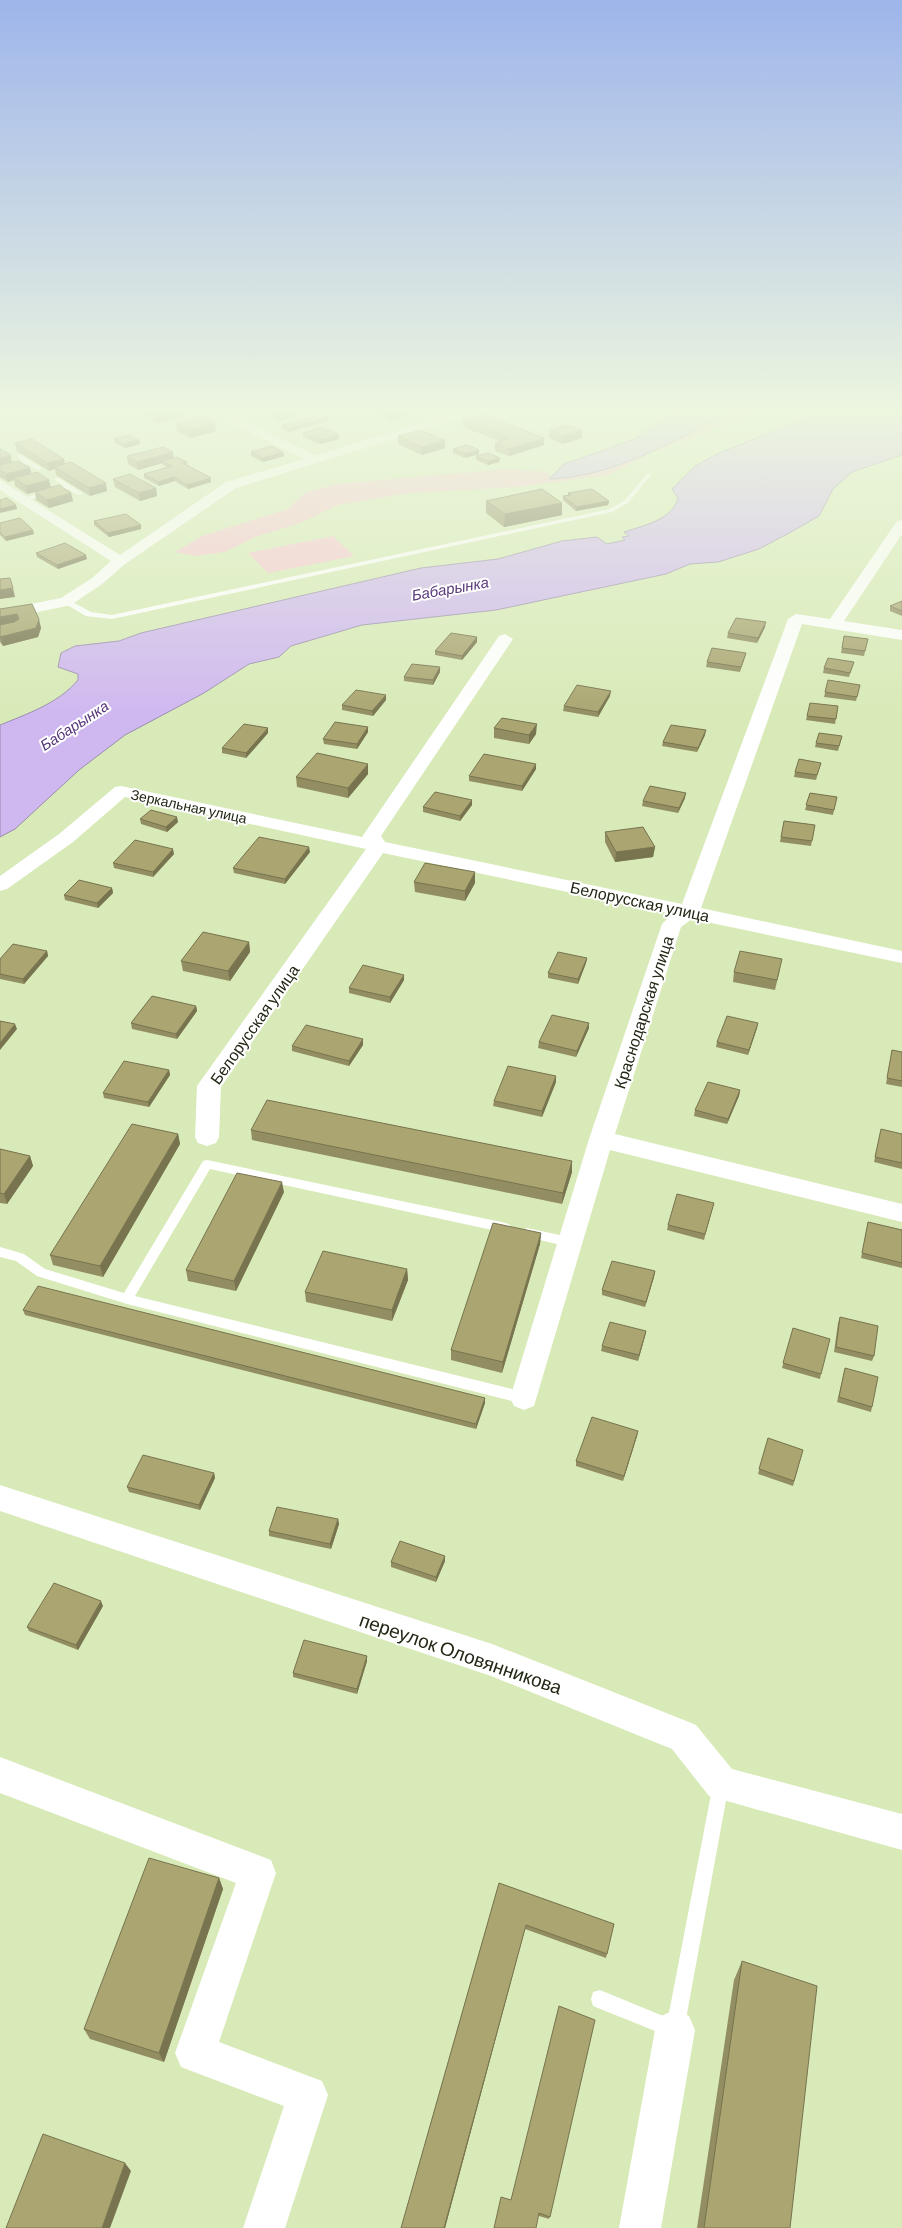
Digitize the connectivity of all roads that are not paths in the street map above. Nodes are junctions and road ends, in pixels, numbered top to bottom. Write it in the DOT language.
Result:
graph roads {
  1 [pos="44,512"];
  2 [pos="192,512"];
  3 [pos="603,512"];
  4 [pos="902,524"];
  5 [pos="120,561"];
  6 [pos="66,602"];
  7 [pos="0,615"];
  8 [pos="834,624"];
  9 [pos="902,635"];
  10 [pos="505,639"];
  11 [pos="378,846"];
  12 [pos="0,884"];
  13 [pos="690,911"];
  14 [pos="902,957"];
  15 [pos="207,1137"];
  16 [pos="601,1139"];
  17 [pos="902,1213"];
  18 [pos="569,1242"];
  19 [pos="0,1252"];
  20 [pos="127,1299"];
  21 [pos="524,1398"];
  22 [pos="0,1498"];
  23 [pos="0,1775"];
  24 [pos="721,1784"];
  25 [pos="902,1832"];
  26 [pos="600,1999"];
  27 [pos="675,2030"];
  28 [pos="264,2228"];
  29 [pos="640,2228"];
  1 -- 5 [label="street"];
  2 -- 5 [label="street"];
  3 -- 6 [label="lane"];
  4 -- 8 [label="street"];
  5 -- 6 [label="street"];
  6 -- 7 [label="street"];
  8 -- 9 [label="street"];
  8 -- 13 [label="street"];
  10 -- 11 [label="street"];
  11 -- 12 [label="street, Зеркальная улица"];
  11 -- 13 [label="street, Белорусская улица"];
  11 -- 15 [label="street, Белорусская улица"];
  13 -- 14 [label="street, Белорусская улица"];
  13 -- 16 [label="street, Краснодарская улица"];
  16 -- 17 [label="street"];
  16 -- 18 [label="street, Краснодарская улица"];
  18 -- 20 [label="lane"];
  18 -- 21 [label="street, Краснодарская улица"];
  19 -- 20 [label="lane"];
  20 -- 21 [label="lane"];
  22 -- 24 [label="street, переулок Оловянникова"];
  23 -- 28 [label="street"];
  24 -- 25 [label="street"];
  24 -- 27 [label="lane"];
  26 -- 27 [label="lane"];
  27 -- 29 [label="street"];
}
